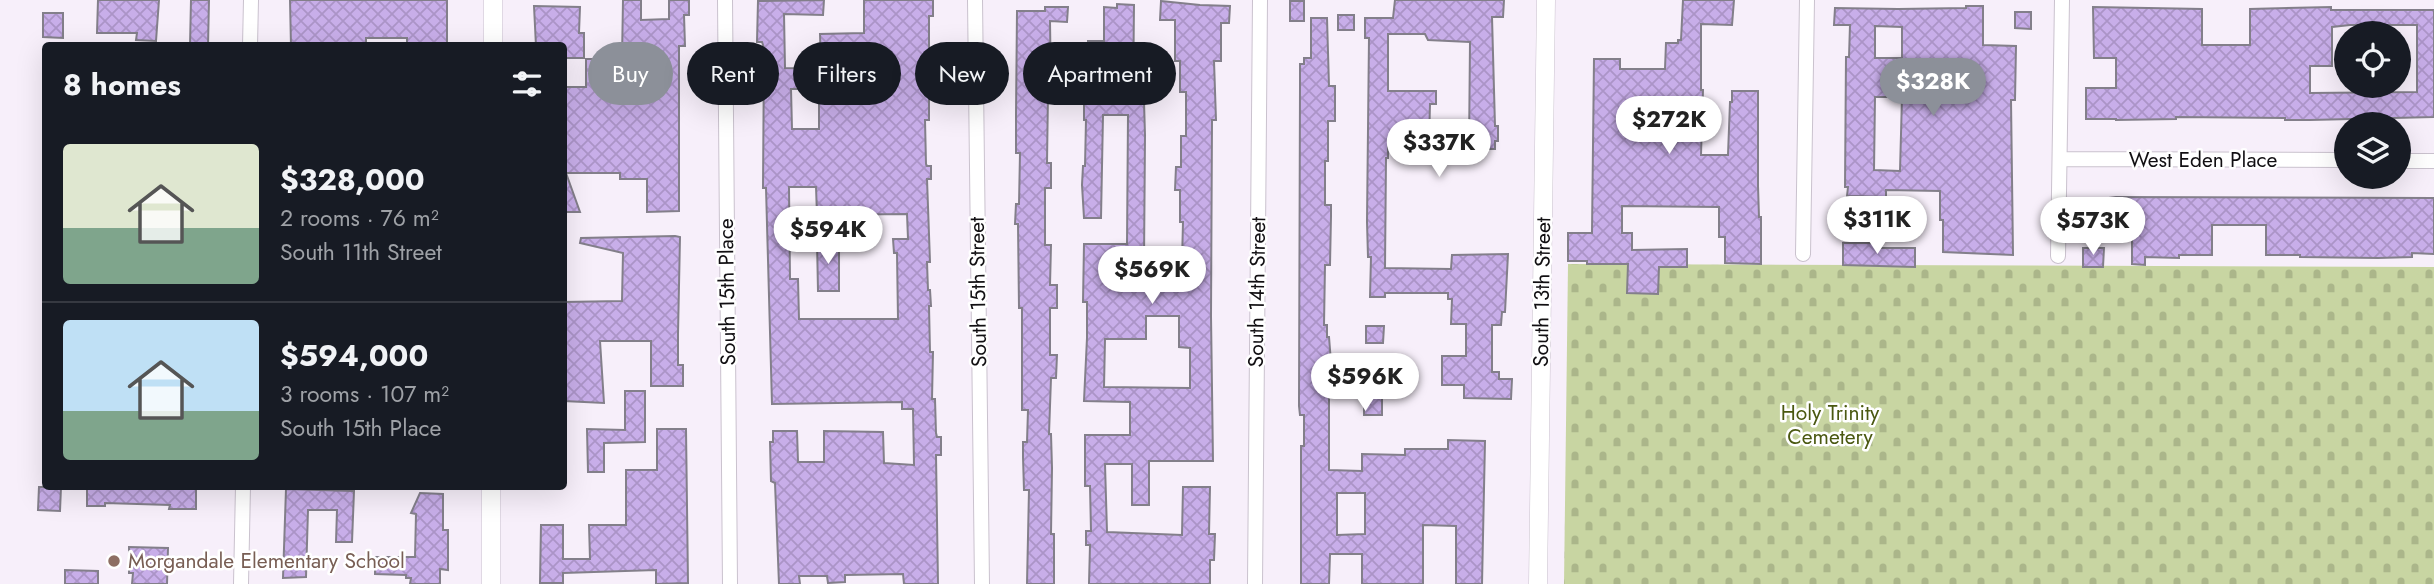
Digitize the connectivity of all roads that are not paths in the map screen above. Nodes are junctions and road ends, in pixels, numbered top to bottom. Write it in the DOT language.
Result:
graph roads {
  1 [pos="251,0"];
  2 [pos="493,0"];
  3 [pos="725,0"];
  4 [pos="975,0"];
  5 [pos="1260,0"];
  6 [pos="1546,0"];
  7 [pos="1807,0"];
  8 [pos="2062,0"];
  9 [pos="250,42"];
  10 [pos="493,42"];
  11 [pos="2060,159"];
  12 [pos="2334,160"];
  13 [pos="2411,161"];
  14 [pos="2434,161"];
  15 [pos="1803,254"];
  16 [pos="2058,256"];
  17 [pos="243,490"];
  18 [pos="491,490"];
  19 [pos="241,584"];
  20 [pos="491,584"];
  21 [pos="730,584"];
  22 [pos="982,584"];
  23 [pos="1255,584"];
  24 [pos="1538,584"];
  1 -- 9 [label="street"];
  2 -- 10 [label="street"];
  3 -- 21 [label="street, South 15th Place"];
  4 -- 22 [label="street, South 15th Street"];
  5 -- 23 [label="street, South 14th Street"];
  6 -- 24 [label="street, South 13th Street"];
  7 -- 15 [label="street"];
  8 -- 11 [label="street"];
  11 -- 12 [label="street, West Eden Place"];
  11 -- 16 [label="street"];
  13 -- 14 [label="street"];
  17 -- 19 [label="street"];
  18 -- 20 [label="street"];
}
